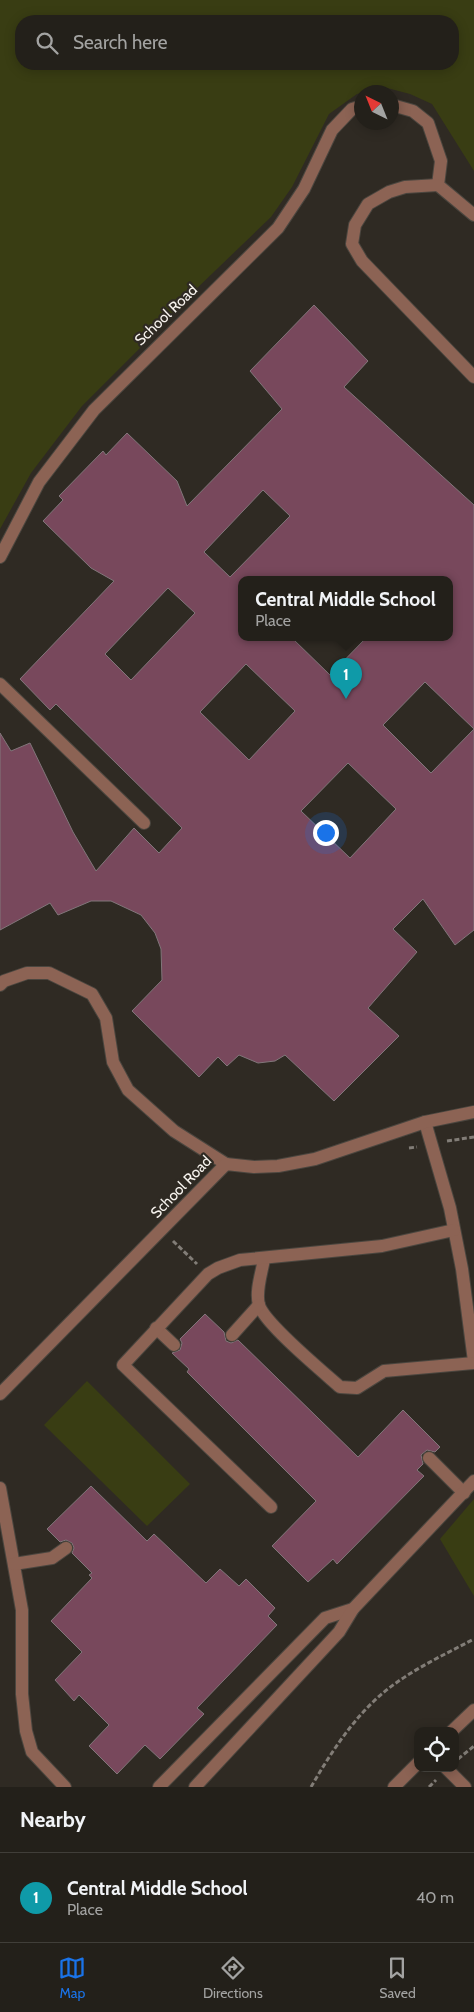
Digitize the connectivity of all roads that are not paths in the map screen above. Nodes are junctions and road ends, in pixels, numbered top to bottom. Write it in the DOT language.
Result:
graph roads {
  1 [pos="399,107"];
  2 [pos="354,108"];
  3 [pos="438,185"];
  4 [pos="474,215"];
  5 [pos="474,377"];
  6 [pos="0,557"];
  7 [pos="0,684"];
  8 [pos="144,823"];
  9 [pos="0,985"];
  10 [pos="474,1112"];
  11 [pos="425,1122"];
  12 [pos="226,1164"];
  13 [pos="454,1230"];
  14 [pos="264,1259"];
  15 [pos="259,1305"];
  16 [pos="156,1328"];
  17 [pos="232,1334"];
  18 [pos="174,1345"];
  19 [pos="474,1362"];
  20 [pos="0,1394"];
  21 [pos="430,1458"];
  22 [pos="474,1482"];
  23 [pos="0,1488"];
  24 [pos="464,1492"];
  25 [pos="271,1507"];
  26 [pos="66,1548"];
  27 [pos="14,1564"];
  28 [pos="353,1609"];
  29 [pos="474,1710"];
  30 [pos="456,1727"];
  31 [pos="414,1767"];
  32 [pos="450,1772"];
  33 [pos="65,1787"];
  34 [pos="159,1787"];
  35 [pos="196,1787"];
  36 [pos="394,1787"];
  37 [pos="465,1787"];
  1 -- 3 [label="street"];
  2 -- 6 [label="street, School Road"];
  3 -- 4 [label="street"];
  3 -- 5 [label="street"];
  7 -- 8 [label="street"];
  9 -- 12 [label="street"];
  10 -- 11 [label="street, School Road"];
  11 -- 12 [label="street, School Road"];
  11 -- 13 [label="street"];
  12 -- 20 [label="street, School Road"];
  13 -- 14 [label="street"];
  13 -- 19 [label="street"];
  14 -- 15 [label="street"];
  14 -- 16 [label="street"];
  15 -- 17 [label="street"];
  15 -- 19 [label="street"];
  16 -- 18 [label="street"];
  16 -- 25 [label="street"];
  21 -- 24 [label="street"];
  22 -- 24 [label="street"];
  23 -- 27 [label="street"];
  24 -- 28 [label="street"];
  26 -- 27 [label="street"];
  27 -- 33 [label="street"];
  28 -- 34 [label="street"];
  28 -- 35 [label="street"];
  29 -- 30 [label="street"];
  31 -- 36 [label="street"];
  32 -- 37 [label="street"];
}
